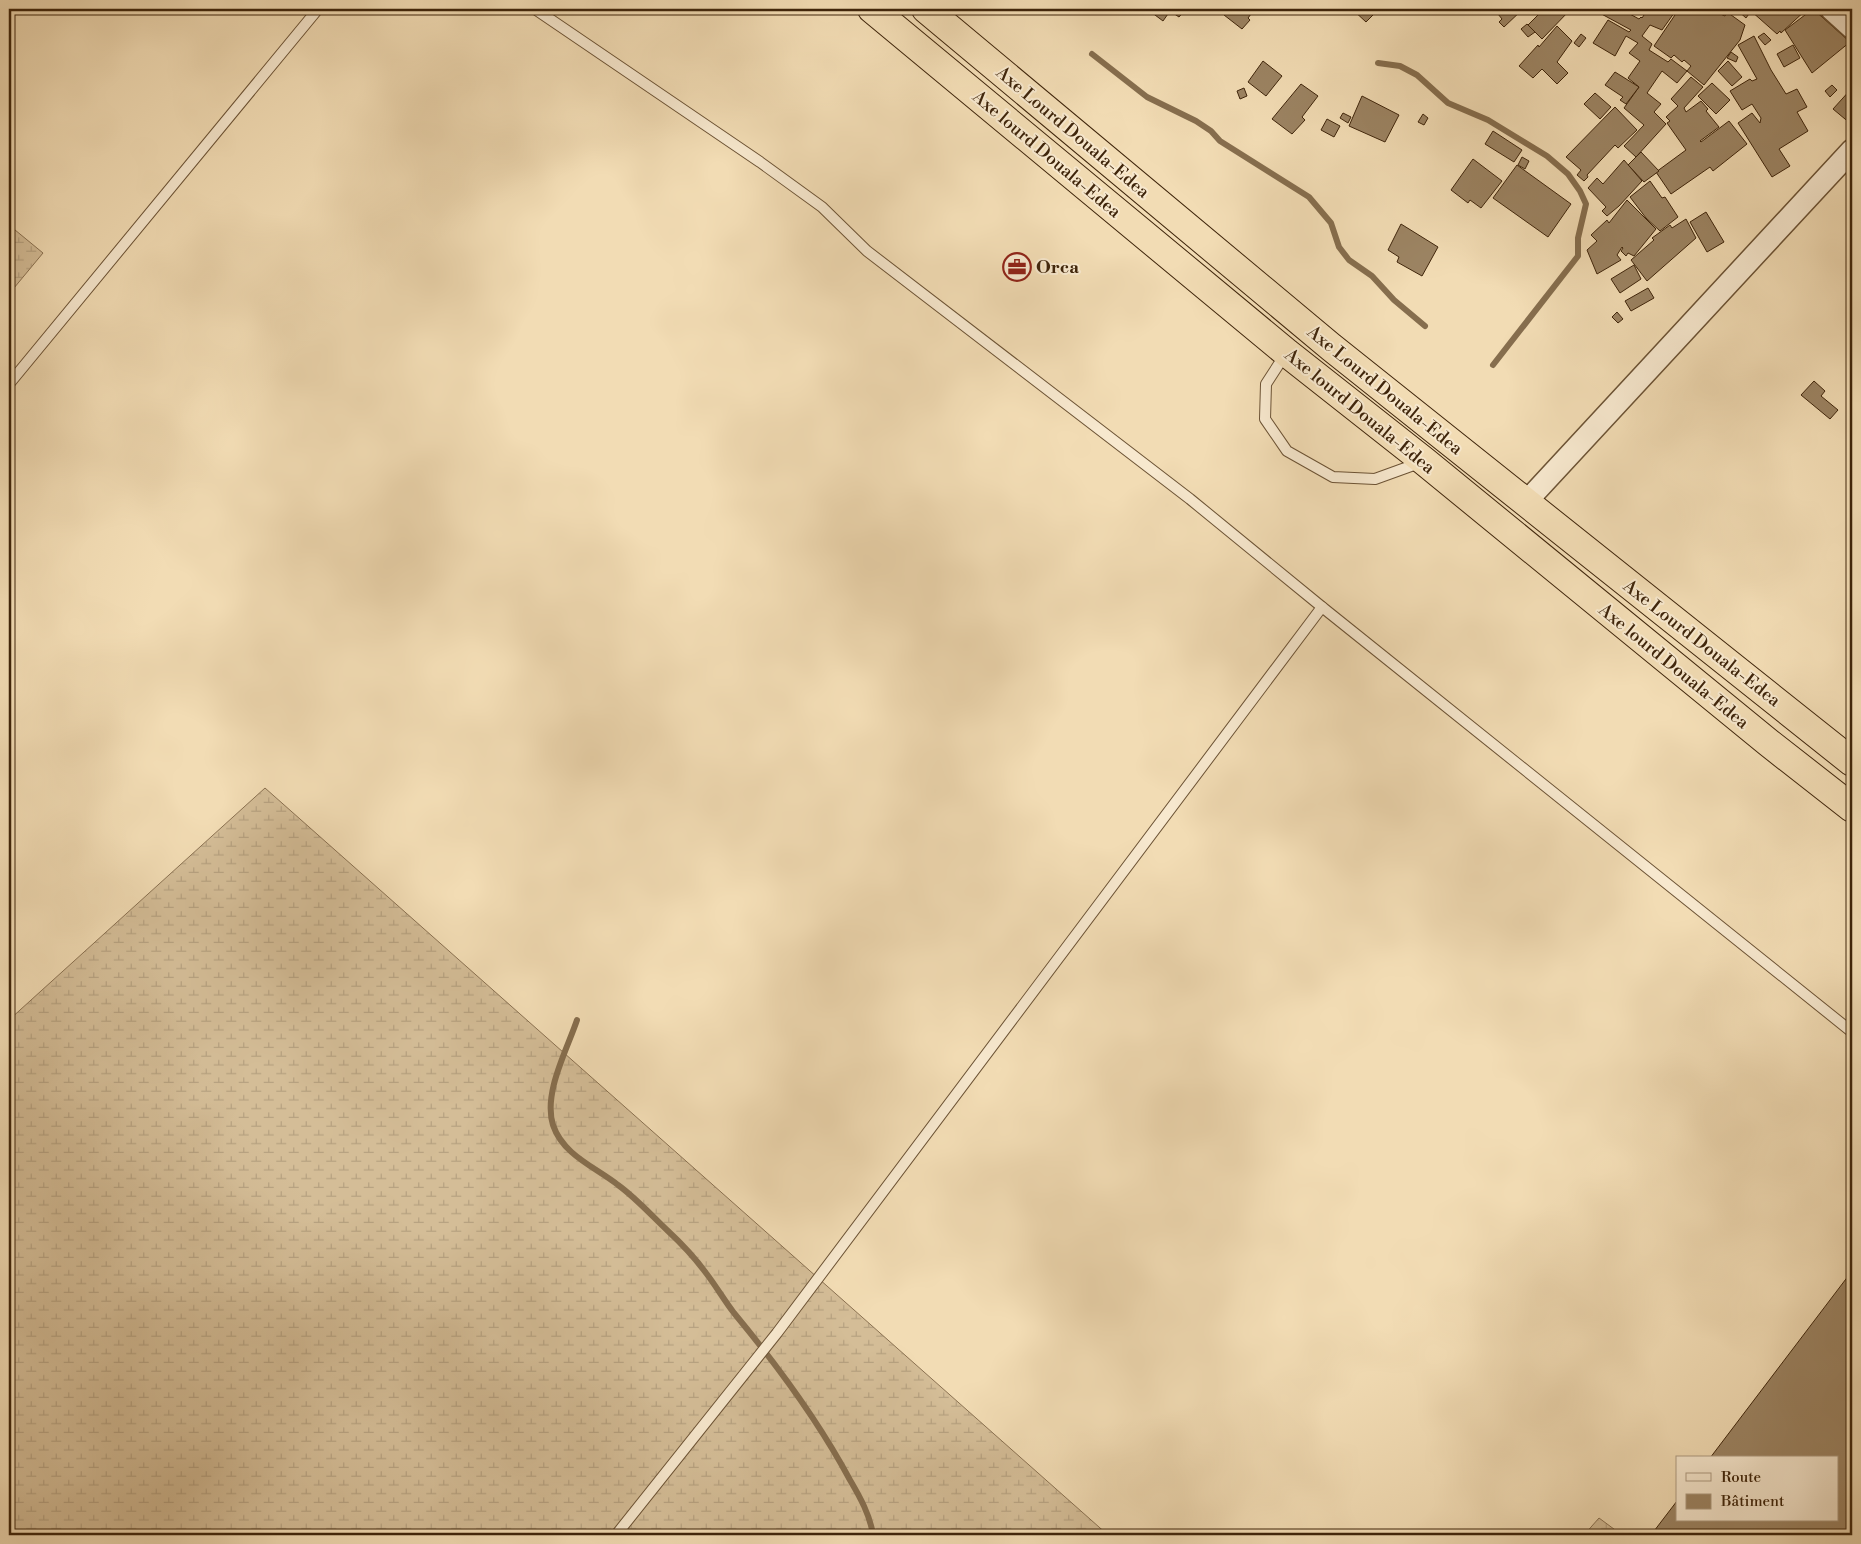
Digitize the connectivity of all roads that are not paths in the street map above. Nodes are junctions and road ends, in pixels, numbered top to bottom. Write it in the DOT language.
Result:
graph roads {
  1 [pos="318,9"];
  2 [pos="535,9"];
  3 [pos="872,9"];
  4 [pos="926,9"];
  5 [pos="953,9"];
  6 [pos="1831,9"];
  7 [pos="1852,28"];
  8 [pos="1036,102"];
  9 [pos="1852,150"];
  10 [pos="1287,352"];
  11 [pos="9,384"];
  12 [pos="1424,461"];
  13 [pos="1525,503"];
  14 [pos="1322,607"];
  15 [pos="1852,762"];
  16 [pos="1852,808"];
  17 [pos="1852,1032"];
  18 [pos="616,1535"];
  1 -- 11 [label="lane"];
  2 -- 14 [label="lane"];
  3 -- 10 [label="highway, Axe lourd Douala-Edea"];
  4 -- 8 [label="highway, Axe Lourd Douala-Edea"];
  5 -- 8 [label="highway"];
  6 -- 7 [label="street"];
  8 -- 13 [label="highway, Axe Lourd Douala-Edea"];
  9 -- 13 [label="street"];
  10 -- 12 [label="highway, Axe lourd Douala-Edea"];
  10 -- 12 [label="lane"];
  12 -- 16 [label="highway, Axe lourd Douala-Edea"];
  13 -- 15 [label="highway, Axe Lourd Douala-Edea"];
  14 -- 17 [label="lane"];
  14 -- 18 [label="lane"];
}
